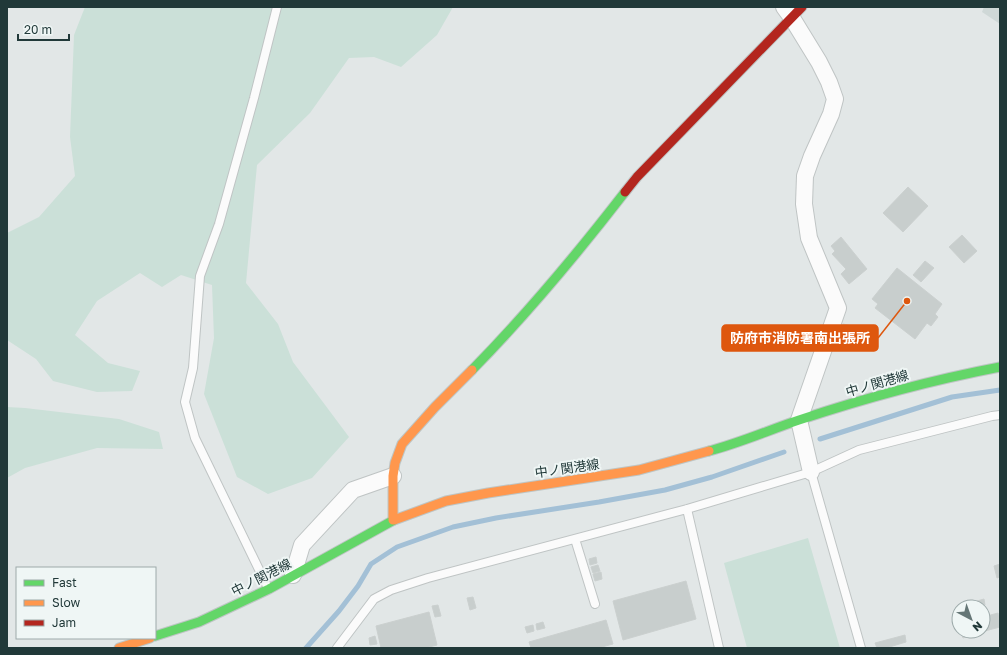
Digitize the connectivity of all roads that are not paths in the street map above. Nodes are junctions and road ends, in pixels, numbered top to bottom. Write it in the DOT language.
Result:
graph roads {
  1 [pos="278,7"];
  2 [pos="793,11"];
  3 [pos="1000,368"];
  4 [pos="1000,415"];
  5 [pos="799,420"];
  6 [pos="811,472"];
  7 [pos="393,476"];
  8 [pos="687,509"];
  9 [pos="393,520"];
  10 [pos="575,539"];
  11 [pos="293,575"];
  12 [pos="269,589"];
  13 [pos="596,604"];
  14 [pos="156,636"];
  15 [pos="147,639"];
  16 [pos="118,648"];
  17 [pos="337,648"];
  18 [pos="719,648"];
  19 [pos="861,648"];
  1 -- 12 [label="lane"];
  2 -- 5 [label="street"];
  2 -- 7 [label="main road"];
  3 -- 5 [label="main road, 中ノ関港線"];
  4 -- 6 [label="lane"];
  5 -- 6 [label="street"];
  5 -- 9 [label="main road, 中ノ関港線"];
  6 -- 8 [label="lane"];
  6 -- 19 [label="lane"];
  7 -- 9 [label="main road"];
  7 -- 11 [label="street"];
  8 -- 10 [label="lane"];
  8 -- 18 [label="lane"];
  9 -- 11 [label="main road, 中ノ関港線"];
  10 -- 13 [label="lane"];
  10 -- 17 [label="lane"];
  11 -- 12 [label="main road, 中ノ関港線"];
  12 -- 14 [label="main road, 中ノ関港線"];
  15 -- 16 [label="main road"];
}
